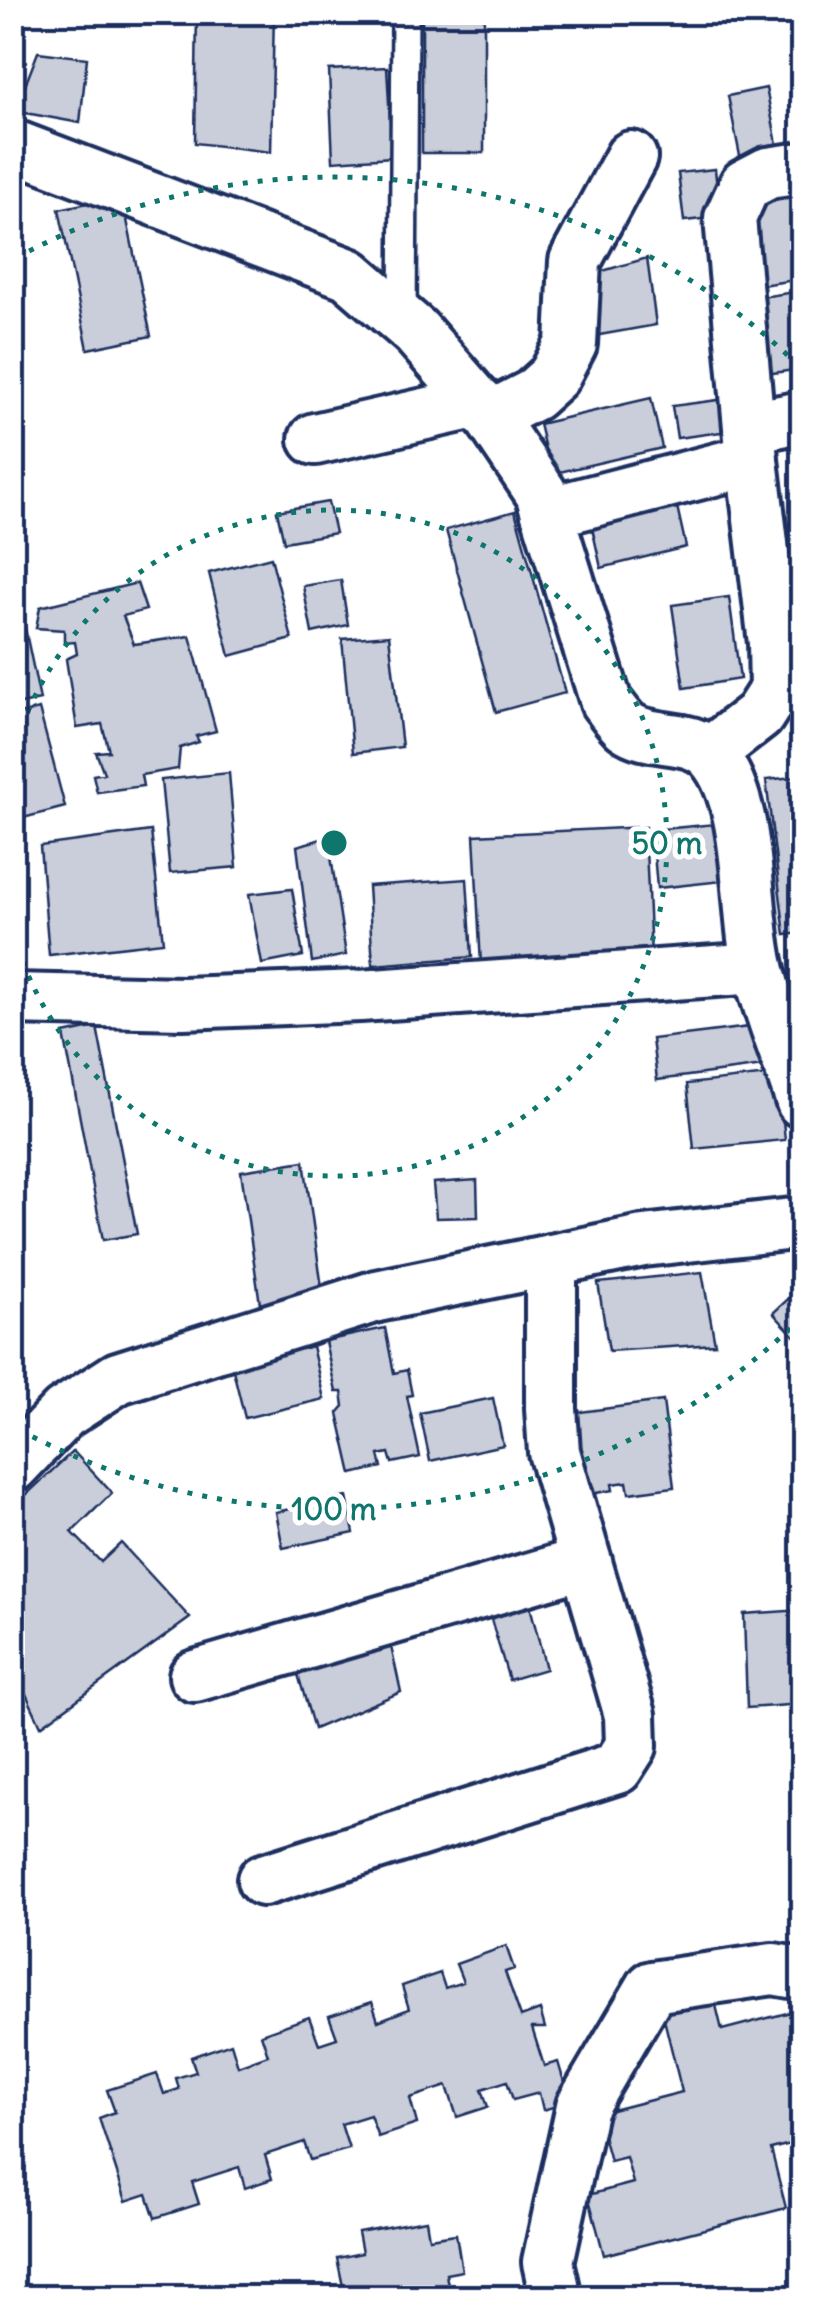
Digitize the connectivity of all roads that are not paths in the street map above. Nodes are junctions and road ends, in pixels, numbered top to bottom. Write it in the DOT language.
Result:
graph roads {
  1 [pos="405,12"];
  2 [pos="12,146"];
  3 [pos="631,157"];
  4 [pos="802,168"];
  5 [pos="402,320"];
  6 [pos="484,409"];
  7 [pos="802,416"];
  8 [pos="315,439"];
  9 [pos="751,443"];
  10 [pos="547,513"];
  11 [pos="710,753"];
  12 [pos="758,968"];
  13 [pos="12,999"];
  14 [pos="802,1102"];
  15 [pos="802,1223"];
  16 [pos="551,1260"];
  17 [pos="12,1467"];
  18 [pos="586,1562"];
  19 [pos="195,1676"];
  20 [pos="263,1880"];
  21 [pos="802,1974"];
  22 [pos="556,2298"];
  1 -- 5 [label="lane"];
  2 -- 5 [label="street"];
  3 -- 6 [label="street"];
  4 -- 9 [label="street"];
  5 -- 6 [label="street"];
  6 -- 8 [label="street"];
  6 -- 10 [label="street"];
  7 -- 9 [label="street"];
  9 -- 10 [label="street"];
  9 -- 11 [label="street"];
  10 -- 11 [label="street"];
  11 -- 12 [label="street"];
  12 -- 13 [label="street"];
  12 -- 14 [label="street"];
  15 -- 16 [label="street"];
  16 -- 17 [label="street"];
  16 -- 18 [label="street"];
  18 -- 19 [label="street"];
  18 -- 20 [label="street"];
  21 -- 22 [label="street"];
}
